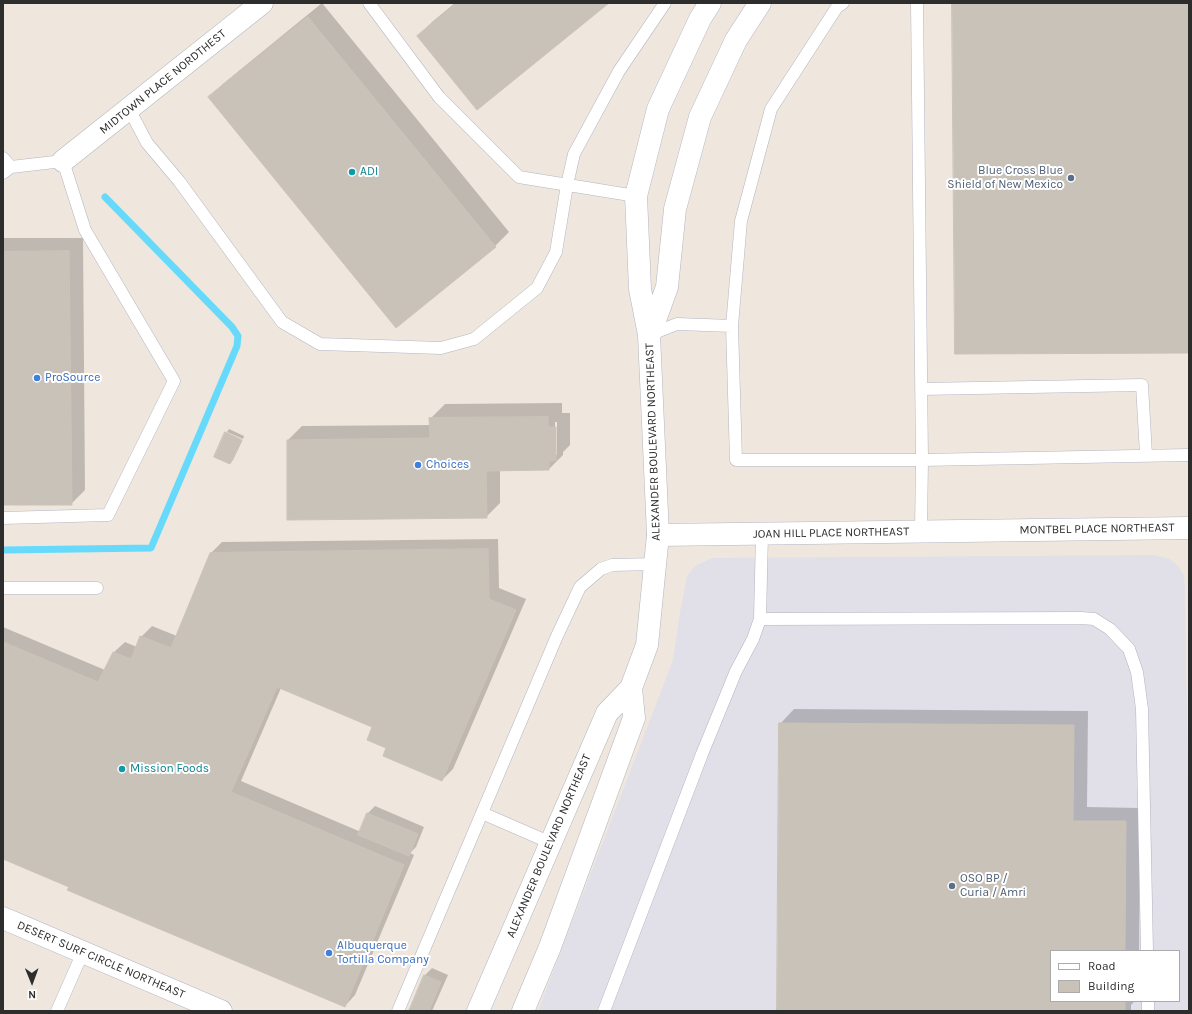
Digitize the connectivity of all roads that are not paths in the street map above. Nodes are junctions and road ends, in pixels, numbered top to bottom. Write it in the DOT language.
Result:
graph roads {
  1 [pos="262,3"];
  2 [pos="665,3"];
  3 [pos="710,3"];
  4 [pos="760,3"];
  5 [pos="843,3"];
  6 [pos="917,3"];
  7 [pos="371,4"];
  8 [pos="129,109"];
  9 [pos="3,158"];
  10 [pos="64,161"];
  11 [pos="7,170"];
  12 [pos="567,185"];
  13 [pos="636,196"];
  14 [pos="732,326"];
  15 [pos="649,335"];
  16 [pos="921,389"];
  17 [pos="1189,455"];
  18 [pos="1146,456"];
  19 [pos="922,460"];
  20 [pos="3,518"];
  21 [pos="1189,528"];
  22 [pos="1005,530"];
  23 [pos="921,532"];
  24 [pos="762,534"];
  25 [pos="658,535"];
  26 [pos="655,564"];
  27 [pos="3,588"];
  28 [pos="97,588"];
  29 [pos="760,620"];
  30 [pos="631,688"];
  31 [pos="482,813"];
  32 [pos="551,843"];
  33 [pos="3,918"];
  34 [pos="1147,950"];
  35 [pos="83,952"];
  36 [pos="57,1011"];
  37 [pos="221,1011"];
  38 [pos="398,1011"];
  39 [pos="478,1011"];
  40 [pos="523,1011"];
  41 [pos="604,1011"];
  1 -- 8 [label="street, MIDTOWN PLACE NORDTHEST"];
  2 -- 12 [label="lane"];
  3 -- 13 [label="street, ALEXANDER BOULEVARD NORTHEAST"];
  4 -- 15 [label="street, ALEXANDER BOULEVARD NORTHEAST"];
  5 -- 14 [label="lane"];
  6 -- 16 [label="lane"];
  7 -- 12 [label="lane"];
  8 -- 10 [label="street, MIDTOWN PLACE NORDTHEST"];
  8 -- 12 [label="lane"];
  9 -- 11 [label="lane"];
  10 -- 11 [label="lane"];
  10 -- 20 [label="lane"];
  12 -- 13 [label="lane"];
  13 -- 15 [label="street, ALEXANDER BOULEVARD NORTHEAST"];
  14 -- 15 [label="lane"];
  14 -- 19 [label="lane"];
  15 -- 25 [label="street, ALEXANDER BOULEVARD NORTHEAST"];
  16 -- 18 [label="lane"];
  16 -- 19 [label="lane"];
  17 -- 18 [label="lane"];
  18 -- 19 [label="lane"];
  19 -- 23 [label="lane"];
  21 -- 22 [label="street, MONTBEL PLACE NORTHEAST"];
  22 -- 23 [label="street, JOAN HILL PLACE NORTHEAST"];
  23 -- 24 [label="street, JOAN HILL PLACE NORTHEAST"];
  24 -- 25 [label="street, JOAN HILL PLACE NORTHEAST"];
  24 -- 29 [label="lane"];
  25 -- 26 [label="street, ALEXANDER BOULEVARD NORTHEAST"];
  26 -- 30 [label="street, ALEXANDER BOULEVARD NORTHEAST"];
  26 -- 31 [label="lane"];
  27 -- 28 [label="lane"];
  29 -- 34 [label="lane"];
  29 -- 41 [label="lane"];
  30 -- 32 [label="street, ALEXANDER BOULEVARD NORTHEAST"];
  30 -- 40 [label="street, ALEXANDER BOULEVARD NORTHEAST"];
  31 -- 32 [label="lane"];
  31 -- 38 [label="lane"];
  32 -- 39 [label="street, ALEXANDER BOULEVARD NORTHEAST"];
  33 -- 35 [label="street, DESERT SURF CIRCLE NORTHEAST"];
  35 -- 36 [label="lane"];
  35 -- 37 [label="street, DESERT SURF CIRCLE NORTHEAST"];
}
